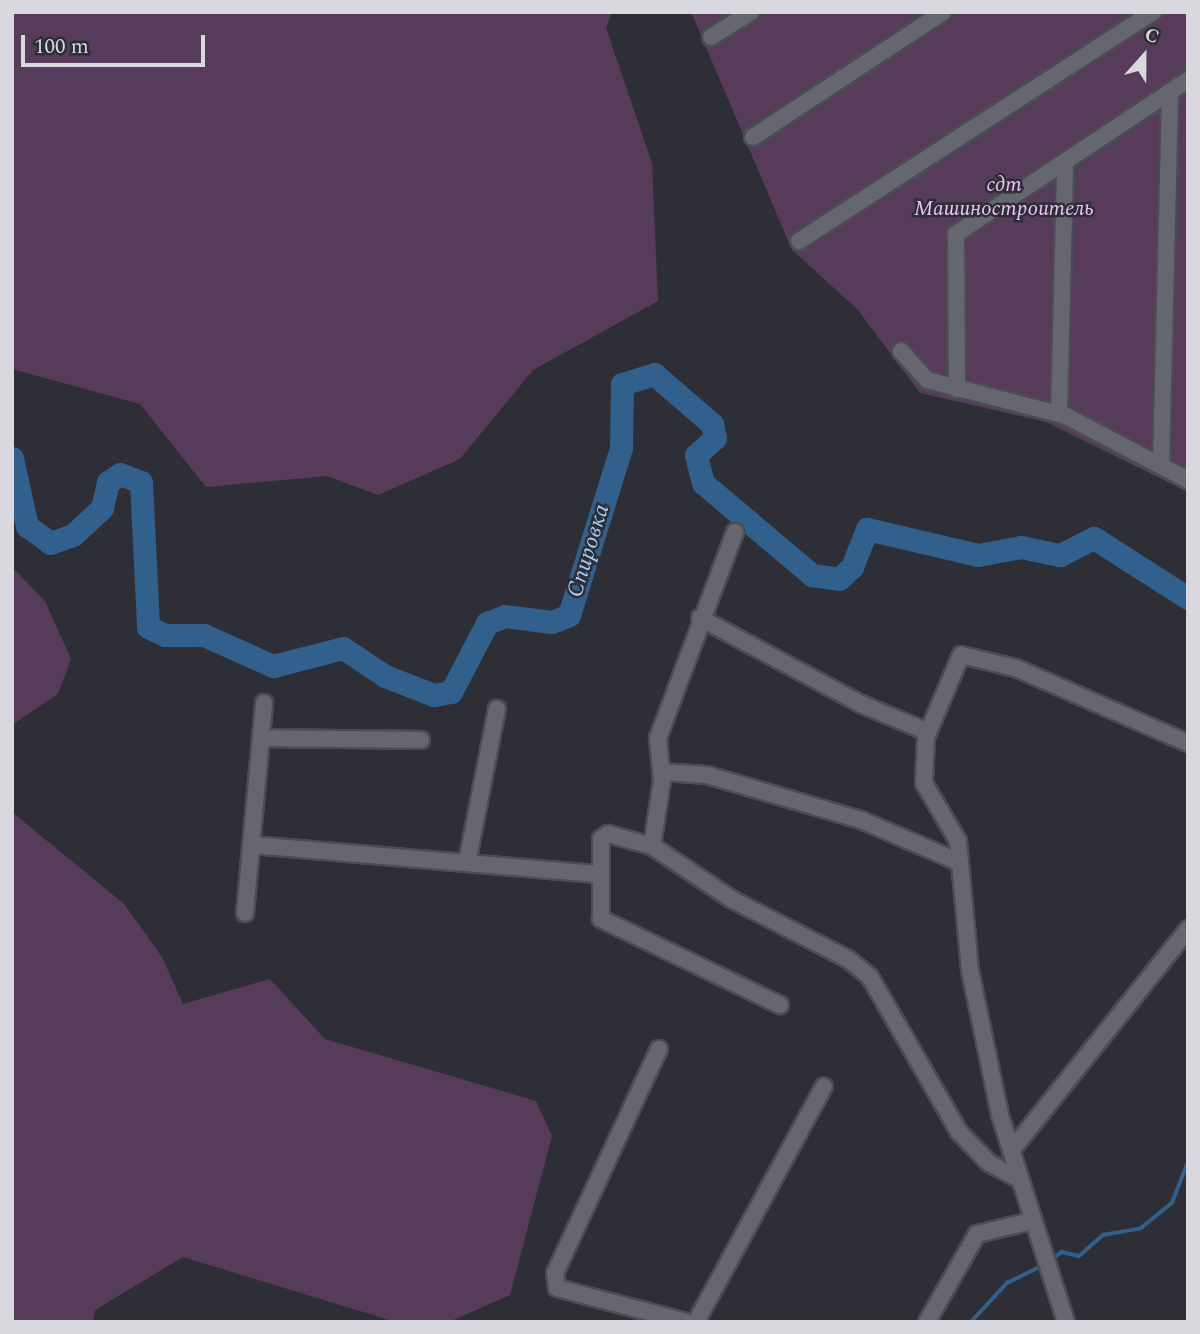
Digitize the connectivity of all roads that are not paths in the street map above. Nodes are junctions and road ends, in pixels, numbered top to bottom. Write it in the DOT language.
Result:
graph roads {
  1 [pos="751,12"];
  2 [pos="943,12"];
  3 [pos="1153,12"];
  4 [pos="711,37"];
  5 [pos="1188,80"];
  6 [pos="1170,92"];
  7 [pos="753,137"];
  8 [pos="1065,163"];
  9 [pos="799,241"];
  10 [pos="901,351"];
  11 [pos="957,389"];
  12 [pos="1059,414"];
  13 [pos="1161,465"];
  14 [pos="1188,480"];
  15 [pos="735,532"];
  16 [pos="700,618"];
  17 [pos="264,703"];
  18 [pos="497,709"];
  19 [pos="928,732"];
  20 [pos="261,738"];
  21 [pos="421,740"];
  22 [pos="1188,743"];
  23 [pos="662,772"];
  24 [pos="251,845"];
  25 [pos="652,846"];
  26 [pos="959,862"];
  27 [pos="467,863"];
  28 [pos="598,874"];
  29 [pos="244,913"];
  30 [pos="1188,929"];
  31 [pos="780,1005"];
  32 [pos="659,1049"];
  33 [pos="824,1086"];
  34 [pos="1011,1151"];
  35 [pos="1019,1179"];
  36 [pos="1032,1221"];
  37 [pos="687,1322"];
  38 [pos="696,1322"];
  39 [pos="927,1322"];
  40 [pos="1066,1322"];
  1 -- 4 [label="street"];
  2 -- 7 [label="street"];
  3 -- 9 [label="street"];
  5 -- 6 [label="street"];
  6 -- 8 [label="street"];
  6 -- 13 [label="street"];
  8 -- 11 [label="street"];
  8 -- 12 [label="street"];
  10 -- 11 [label="street"];
  11 -- 12 [label="street"];
  12 -- 13 [label="street"];
  13 -- 14 [label="street"];
  15 -- 16 [label="street"];
  16 -- 19 [label="street"];
  16 -- 23 [label="street"];
  17 -- 20 [label="street"];
  18 -- 27 [label="street"];
  19 -- 22 [label="street"];
  19 -- 26 [label="street"];
  20 -- 21 [label="street"];
  20 -- 24 [label="street"];
  23 -- 25 [label="street"];
  23 -- 26 [label="street"];
  24 -- 27 [label="street"];
  24 -- 29 [label="street"];
  25 -- 28 [label="street"];
  25 -- 35 [label="street"];
  26 -- 34 [label="street"];
  27 -- 28 [label="street"];
  28 -- 31 [label="street"];
  30 -- 34 [label="street"];
  32 -- 37 [label="street"];
  33 -- 38 [label="street"];
  34 -- 35 [label="street"];
  35 -- 36 [label="street"];
  36 -- 39 [label="street"];
  36 -- 40 [label="street"];
}
